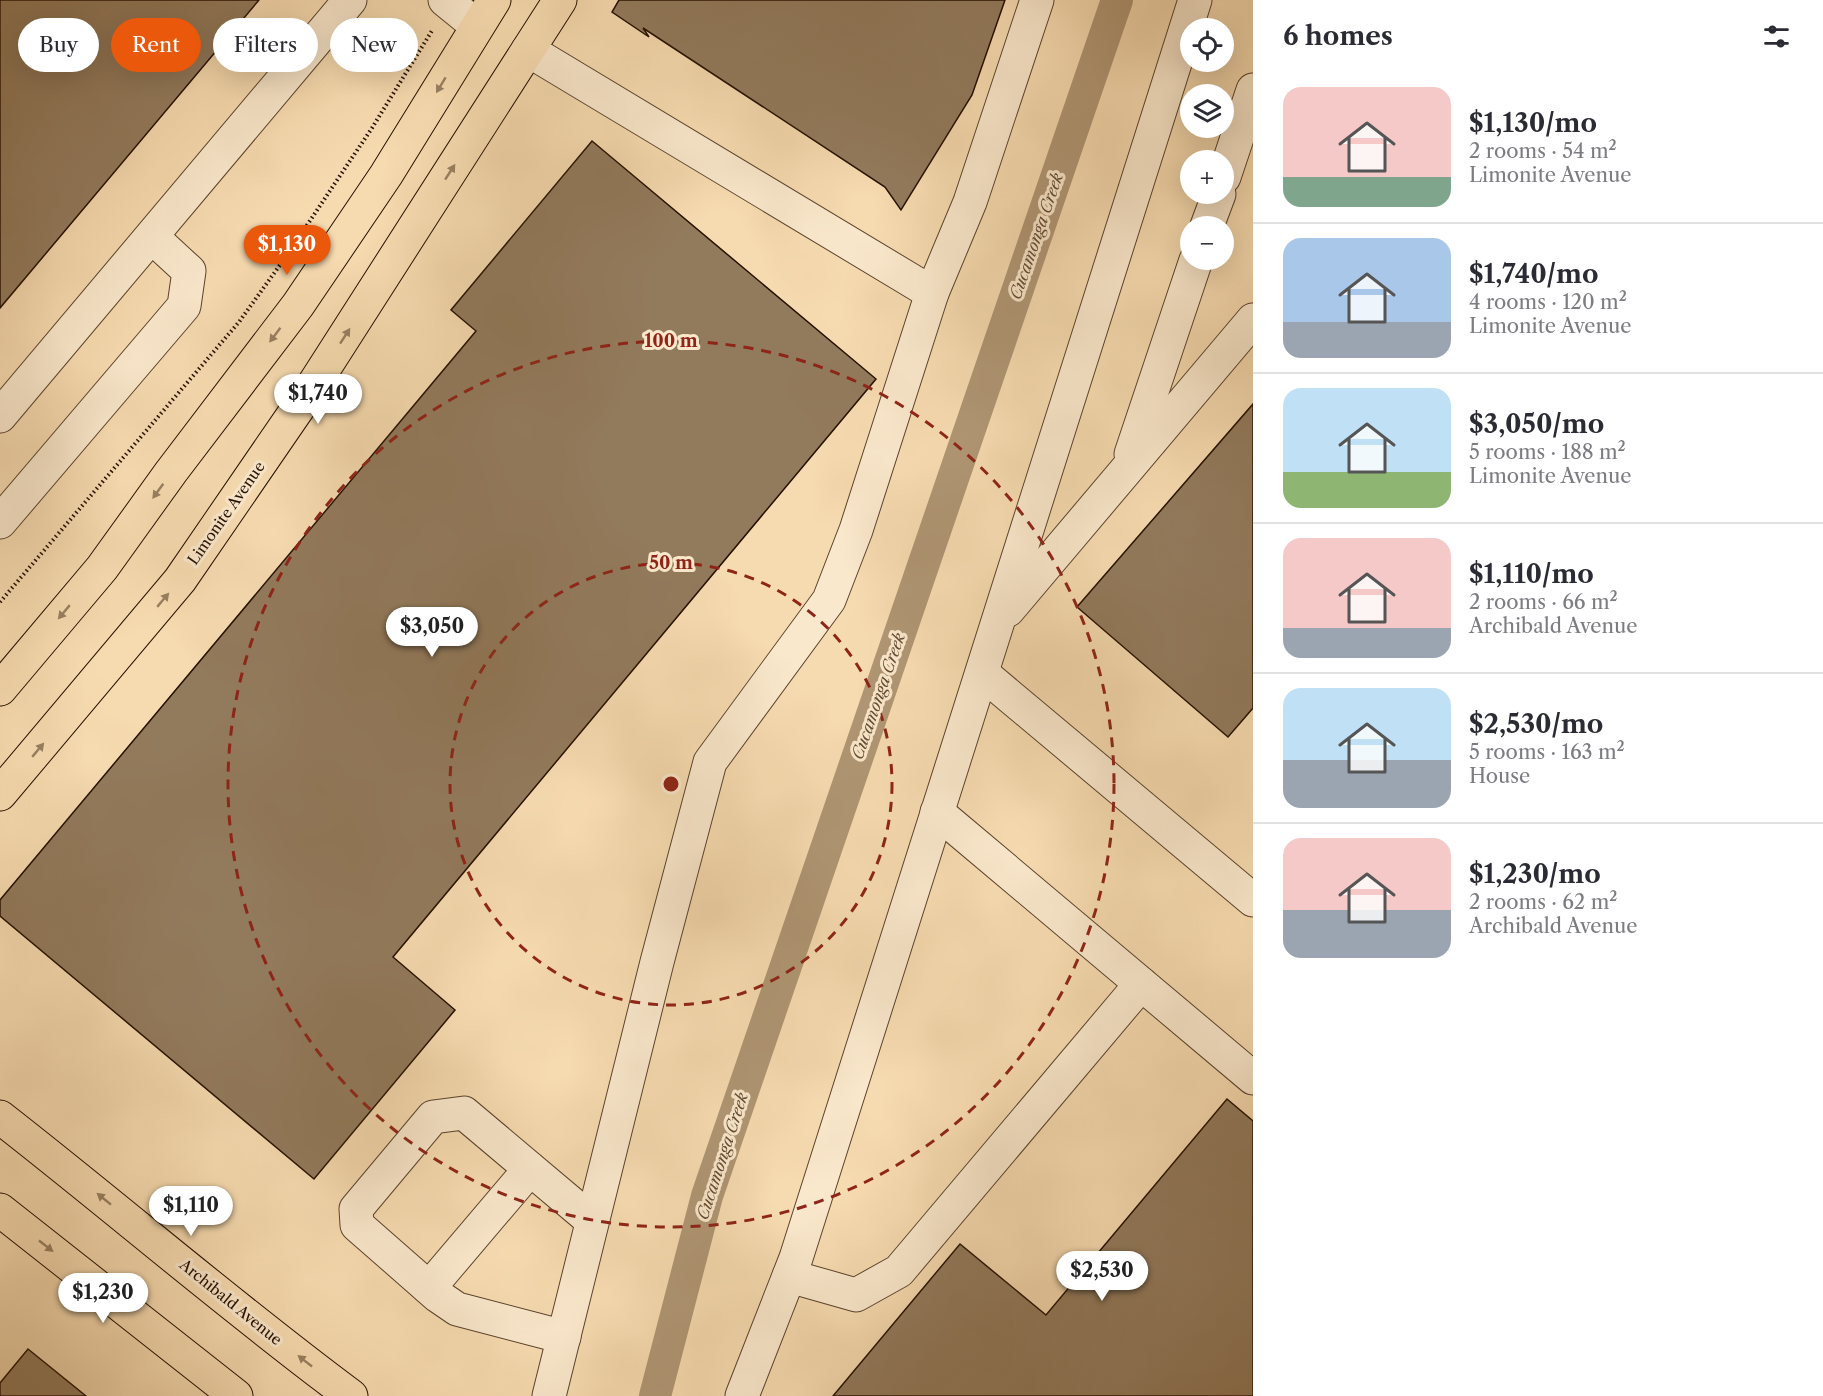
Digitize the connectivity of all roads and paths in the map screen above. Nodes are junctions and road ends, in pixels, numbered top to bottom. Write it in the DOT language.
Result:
graph roads {
  1 [pos="350,0"];
  2 [pos="560,0"];
  3 [pos="1037,0"];
  4 [pos="1195,0"];
  5 [pos="447,2"];
  6 [pos="486,13"];
  7 [pos="528,50"];
  8 [pos="1253,90"];
  9 [pos="1233,150"];
  10 [pos="152,237"];
  11 [pos="1193,270"];
  12 [pos="932,293"];
  13 [pos="1253,320"];
  14 [pos="0,416"];
  15 [pos="1126,470"];
  16 [pos="0,522"];
  17 [pos="0,602"];
  18 [pos="997,623"];
  19 [pos="982,673"];
  20 [pos="0,689"];
  21 [pos="0,794"];
  22 [pos="937,812"];
  23 [pos="1253,900"];
  24 [pos="1141,984"];
  25 [pos="1253,1078"];
  26 [pos="0,1117"];
  27 [pos="530,1169"];
  28 [pos="0,1210"];
  29 [pos="591,1220"];
  30 [pos="789,1276"];
  31 [pos="429,1288"];
  32 [pos="564,1337"];
  33 [pos="224,1393"];
  34 [pos="351,1396"];
  35 [pos="549,1396"];
  36 [pos="742,1396"];
  1 -- 10 [label="lane"];
  2 -- 7 [label="main road, Limonite Avenue"];
  3 -- 12 [label="lane"];
  4 -- 18 [label="lane"];
  5 -- 6 [label="lane"];
  5 -- 17 [label="path"];
  6 -- 20 [label="main road, one-way"];
  7 -- 12 [label="lane"];
  21 -- 7 [label="main road, Limonite Avenue, one-way"];
  8 -- 9 [label="lane"];
  10 -- 14 [label="lane"];
  10 -- 16 [label="lane"];
  11 -- 15 [label="lane"];
  12 -- 29 [label="lane"];
  13 -- 15 [label="lane"];
  15 -- 18 [label="lane"];
  18 -- 19 [label="lane"];
  19 -- 22 [label="lane"];
  19 -- 23 [label="lane"];
  22 -- 24 [label="lane"];
  22 -- 30 [label="lane"];
  24 -- 25 [label="lane"];
  24 -- 30 [label="lane"];
  34 -- 26 [label="main road, Archibald Avenue, one-way"];
  27 -- 29 [label="lane"];
  27 -- 31 [label="lane"];
  27 -- 31 [label="lane"];
  28 -- 33 [label="main road, one-way"];
  29 -- 32 [label="lane"];
  30 -- 36 [label="lane"];
  31 -- 32 [label="lane"];
  32 -- 35 [label="lane"];
}
